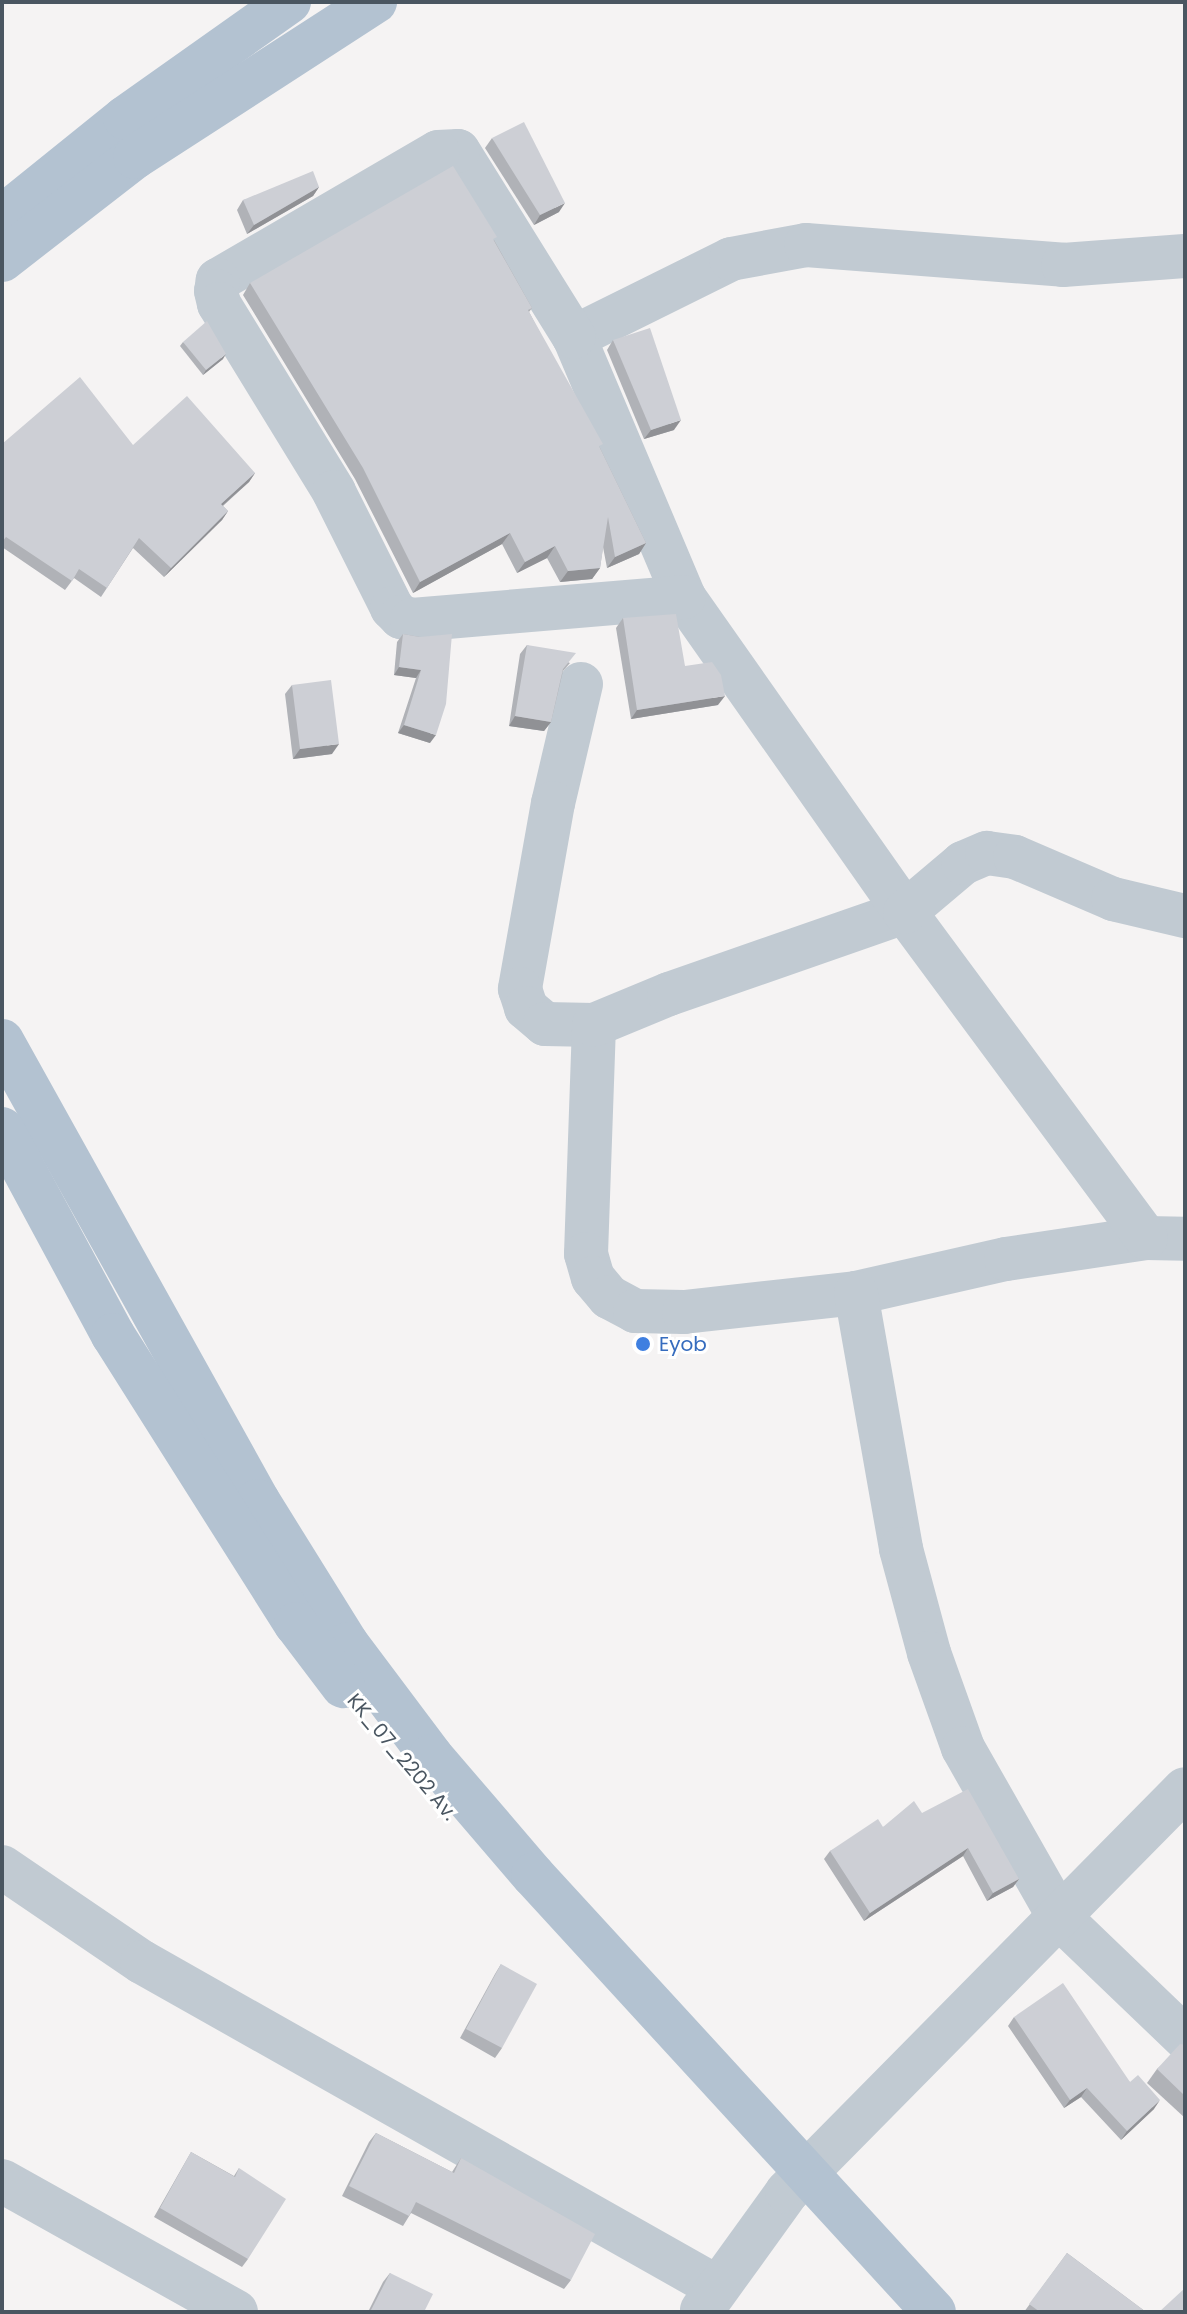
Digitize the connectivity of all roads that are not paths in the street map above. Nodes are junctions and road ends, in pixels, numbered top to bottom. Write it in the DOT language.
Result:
graph roads {
  1 [pos="289,2"];
  2 [pos="375,2"];
  3 [pos="2,217"];
  4 [pos="1185,256"];
  5 [pos="2,260"];
  6 [pos="574,337"];
  7 [pos="684,597"];
  8 [pos="581,684"];
  9 [pos="905,912"];
  10 [pos="1185,916"];
  11 [pos="594,1025"];
  12 [pos="2,1041"];
  13 [pos="2,1129"];
  14 [pos="1165,1238"];
  15 [pos="856,1293"];
  16 [pos="1185,1789"];
  17 [pos="2,1867"];
  18 [pos="1059,1917"];
  19 [pos="1185,2038"];
  20 [pos="2,2181"];
  21 [pos="795,2183"];
  22 [pos="709,2300"];
  23 [pos="236,2312"];
  24 [pos="902,2312"];
  25 [pos="934,2312"];
  1 -- 3 [label="main road"];
  2 -- 5 [label="main road"];
  4 -- 6 [label="street"];
  6 -- 7 [label="street"];
  6 -- 7 [label="street"];
  7 -- 9 [label="street"];
  8 -- 11 [label="street"];
  9 -- 10 [label="street"];
  9 -- 11 [label="street"];
  9 -- 14 [label="street"];
  11 -- 15 [label="street"];
  12 -- 21 [label="main road"];
  13 -- 21 [label="main road, KK_07_2202 Av."];
  14 -- 15 [label="street"];
  15 -- 18 [label="street"];
  16 -- 18 [label="street"];
  17 -- 22 [label="street"];
  18 -- 19 [label="street"];
  18 -- 21 [label="street"];
  20 -- 23 [label="street"];
  21 -- 22 [label="street"];
  21 -- 24 [label="main road, KK_07_2202 Av."];
  21 -- 25 [label="main road"];
}
